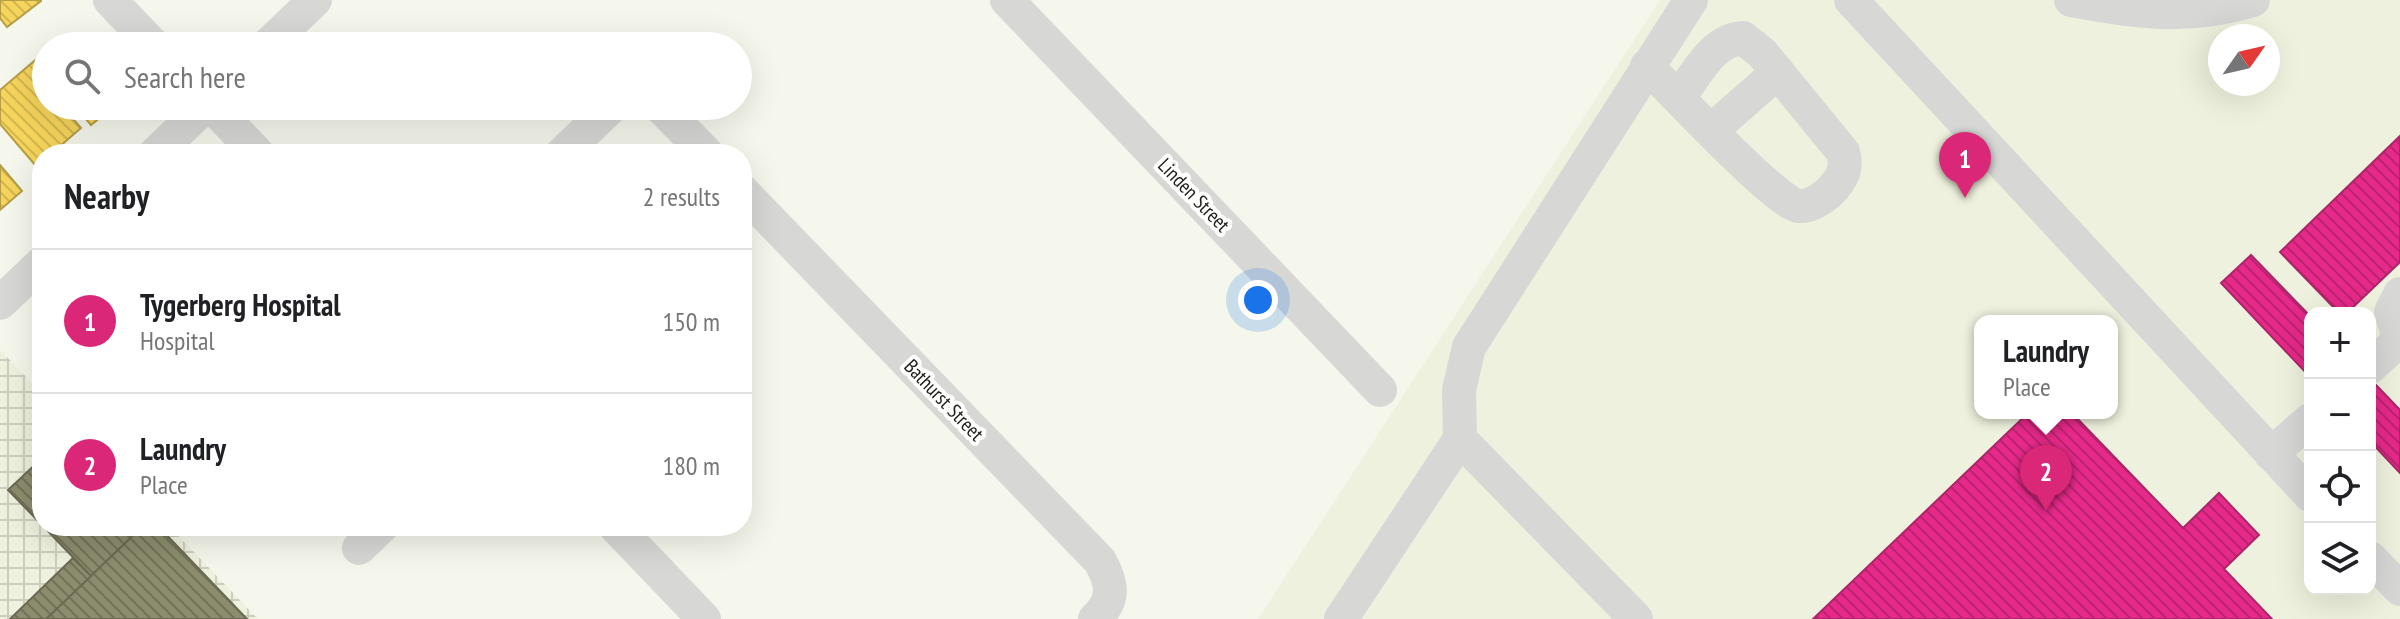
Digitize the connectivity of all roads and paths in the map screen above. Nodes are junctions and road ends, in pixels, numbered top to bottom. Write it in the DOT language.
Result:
graph roads {
  1 [pos="110,0"];
  2 [pos="315,0"];
  3 [pos="1007,0"];
  4 [pos="1691,0"];
  5 [pos="1851,0"];
  6 [pos="2071,0"];
  7 [pos="2253,0"];
  8 [pos="141,32"];
  9 [pos="282,32"];
  10 [pos="1647,66"];
  11 [pos="1778,72"];
  12 [pos="1679,98"];
  13 [pos="190,120"];
  14 [pos="225,120"];
  15 [pos="597,120"];
  16 [pos="674,120"];
  17 [pos="1712,130"];
  18 [pos="165,144"];
  19 [pos="248,144"];
  20 [pos="572,144"];
  21 [pos="697,144"];
  22 [pos="752,201"];
  23 [pos="32,273"];
  24 [pos="2400,294"];
  25 [pos="0,303"];
  26 [pos="2400,340"];
  27 [pos="2376,362"];
  28 [pos="1380,390"];
  29 [pos="2304,425"];
  30 [pos="1460,439"];
  31 [pos="2271,454"];
  32 [pos="2304,489"];
  33 [pos="625,536"];
  34 [pos="2376,564"];
  35 [pos="2400,589"];
  36 [pos="704,619"];
  37 [pos="1095,619"];
  38 [pos="1341,619"];
  39 [pos="1636,619"];
  1 -- 8 [label="street"];
  2 -- 9 [label="street"];
  3 -- 28 [label="street, Linden Street"];
  4 -- 10 [label="street"];
  5 -- 31 [label="street"];
  6 -- 7 [label="street"];
  10 -- 12 [label="street"];
  10 -- 30 [label="street"];
  11 -- 12 [label="street"];
  11 -- 17 [label="street"];
  11 -- 17 [label="street"];
  12 -- 17 [label="street"];
  13 -- 18 [label="street"];
  14 -- 19 [label="street"];
  15 -- 20 [label="street"];
  16 -- 21 [label="street"];
  22 -- 37 [label="street, Bathurst Street"];
  23 -- 25 [label="street"];
  24 -- 26 [label="street"];
  26 -- 27 [label="street"];
  29 -- 31 [label="street"];
  30 -- 38 [label="street"];
  30 -- 39 [label="street"];
  31 -- 32 [label="street"];
  33 -- 36 [label="street"];
  34 -- 35 [label="street"];
}
